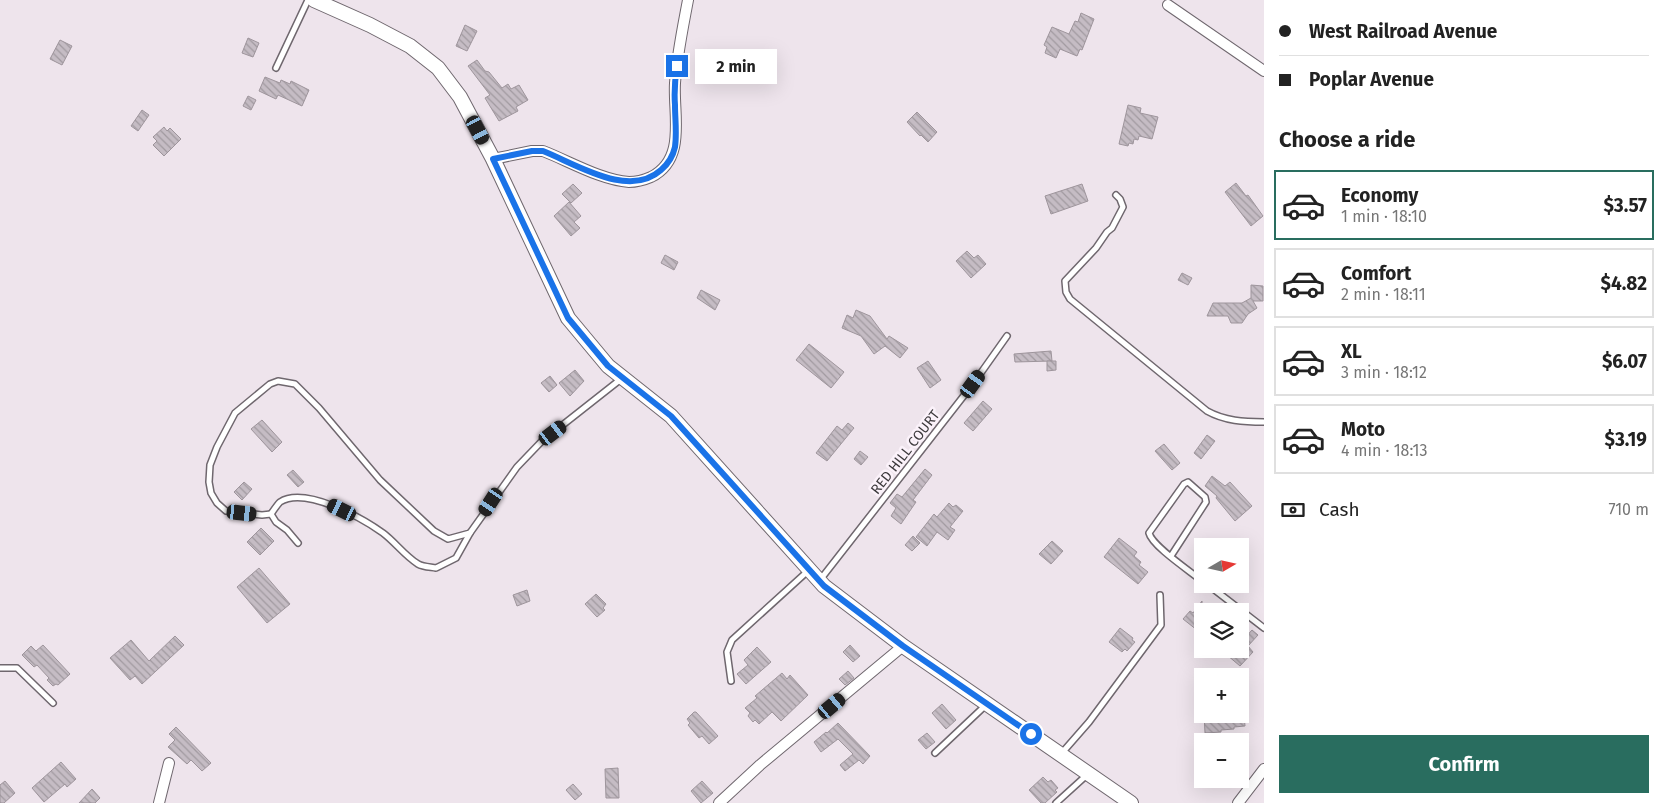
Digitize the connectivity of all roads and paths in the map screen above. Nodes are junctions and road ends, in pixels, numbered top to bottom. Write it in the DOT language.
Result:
graph roads {
  1 [pos="308,0"];
  2 [pos="314,0"];
  3 [pos="688,0"];
  4 [pos="1168,5"];
  5 [pos="276,68"];
  6 [pos="1264,71"];
  7 [pos="493,159"];
  8 [pos="1116,195"];
  9 [pos="1007,336"];
  10 [pos="622,378"];
  11 [pos="1264,422"];
  12 [pos="270,514"];
  13 [pos="470,533"];
  14 [pos="298,543"];
  15 [pos="1171,556"];
  16 [pos="810,569"];
  17 [pos="1194,575"];
  18 [pos="820,580"];
  19 [pos="1219,593"];
  20 [pos="1160,595"];
  21 [pos="1264,628"];
  22 [pos="903,646"];
  23 [pos="0,668"];
  24 [pos="731,681"];
  25 [pos="53,703"];
  26 [pos="987,704"];
  27 [pos="935,753"];
  28 [pos="1060,754"];
  29 [pos="169,762"];
  30 [pos="1263,771"];
  31 [pos="1088,774"];
  32 [pos="159,803"];
  33 [pos="719,803"];
  34 [pos="1056,803"];
  35 [pos="1131,803"];
  36 [pos="1238,803"];
  1 -- 5 [label="lane"];
  2 -- 7 [label="main road"];
  3 -- 7 [label="street"];
  4 -- 6 [label="street"];
  7 -- 10 [label="main road"];
  8 -- 11 [label="lane"];
  9 -- 18 [label="lane, RED HILL COURT"];
  10 -- 13 [label="lane"];
  10 -- 16 [label="main road"];
  12 -- 13 [label="lane"];
  12 -- 13 [label="lane"];
  12 -- 14 [label="lane"];
  15 -- 15 [label="lane"];
  15 -- 17 [label="lane"];
  16 -- 18 [label="main road"];
  16 -- 24 [label="lane"];
  18 -- 22 [label="main road"];
  19 -- 21 [label="lane"];
  20 -- 28 [label="lane"];
  22 -- 26 [label="main road"];
  22 -- 33 [label="street"];
  23 -- 25 [label="lane"];
  26 -- 27 [label="lane"];
  26 -- 28 [label="main road"];
  28 -- 31 [label="main road"];
  29 -- 32 [label="street"];
  30 -- 36 [label="street"];
  31 -- 34 [label="lane"];
  31 -- 35 [label="main road"];
}
